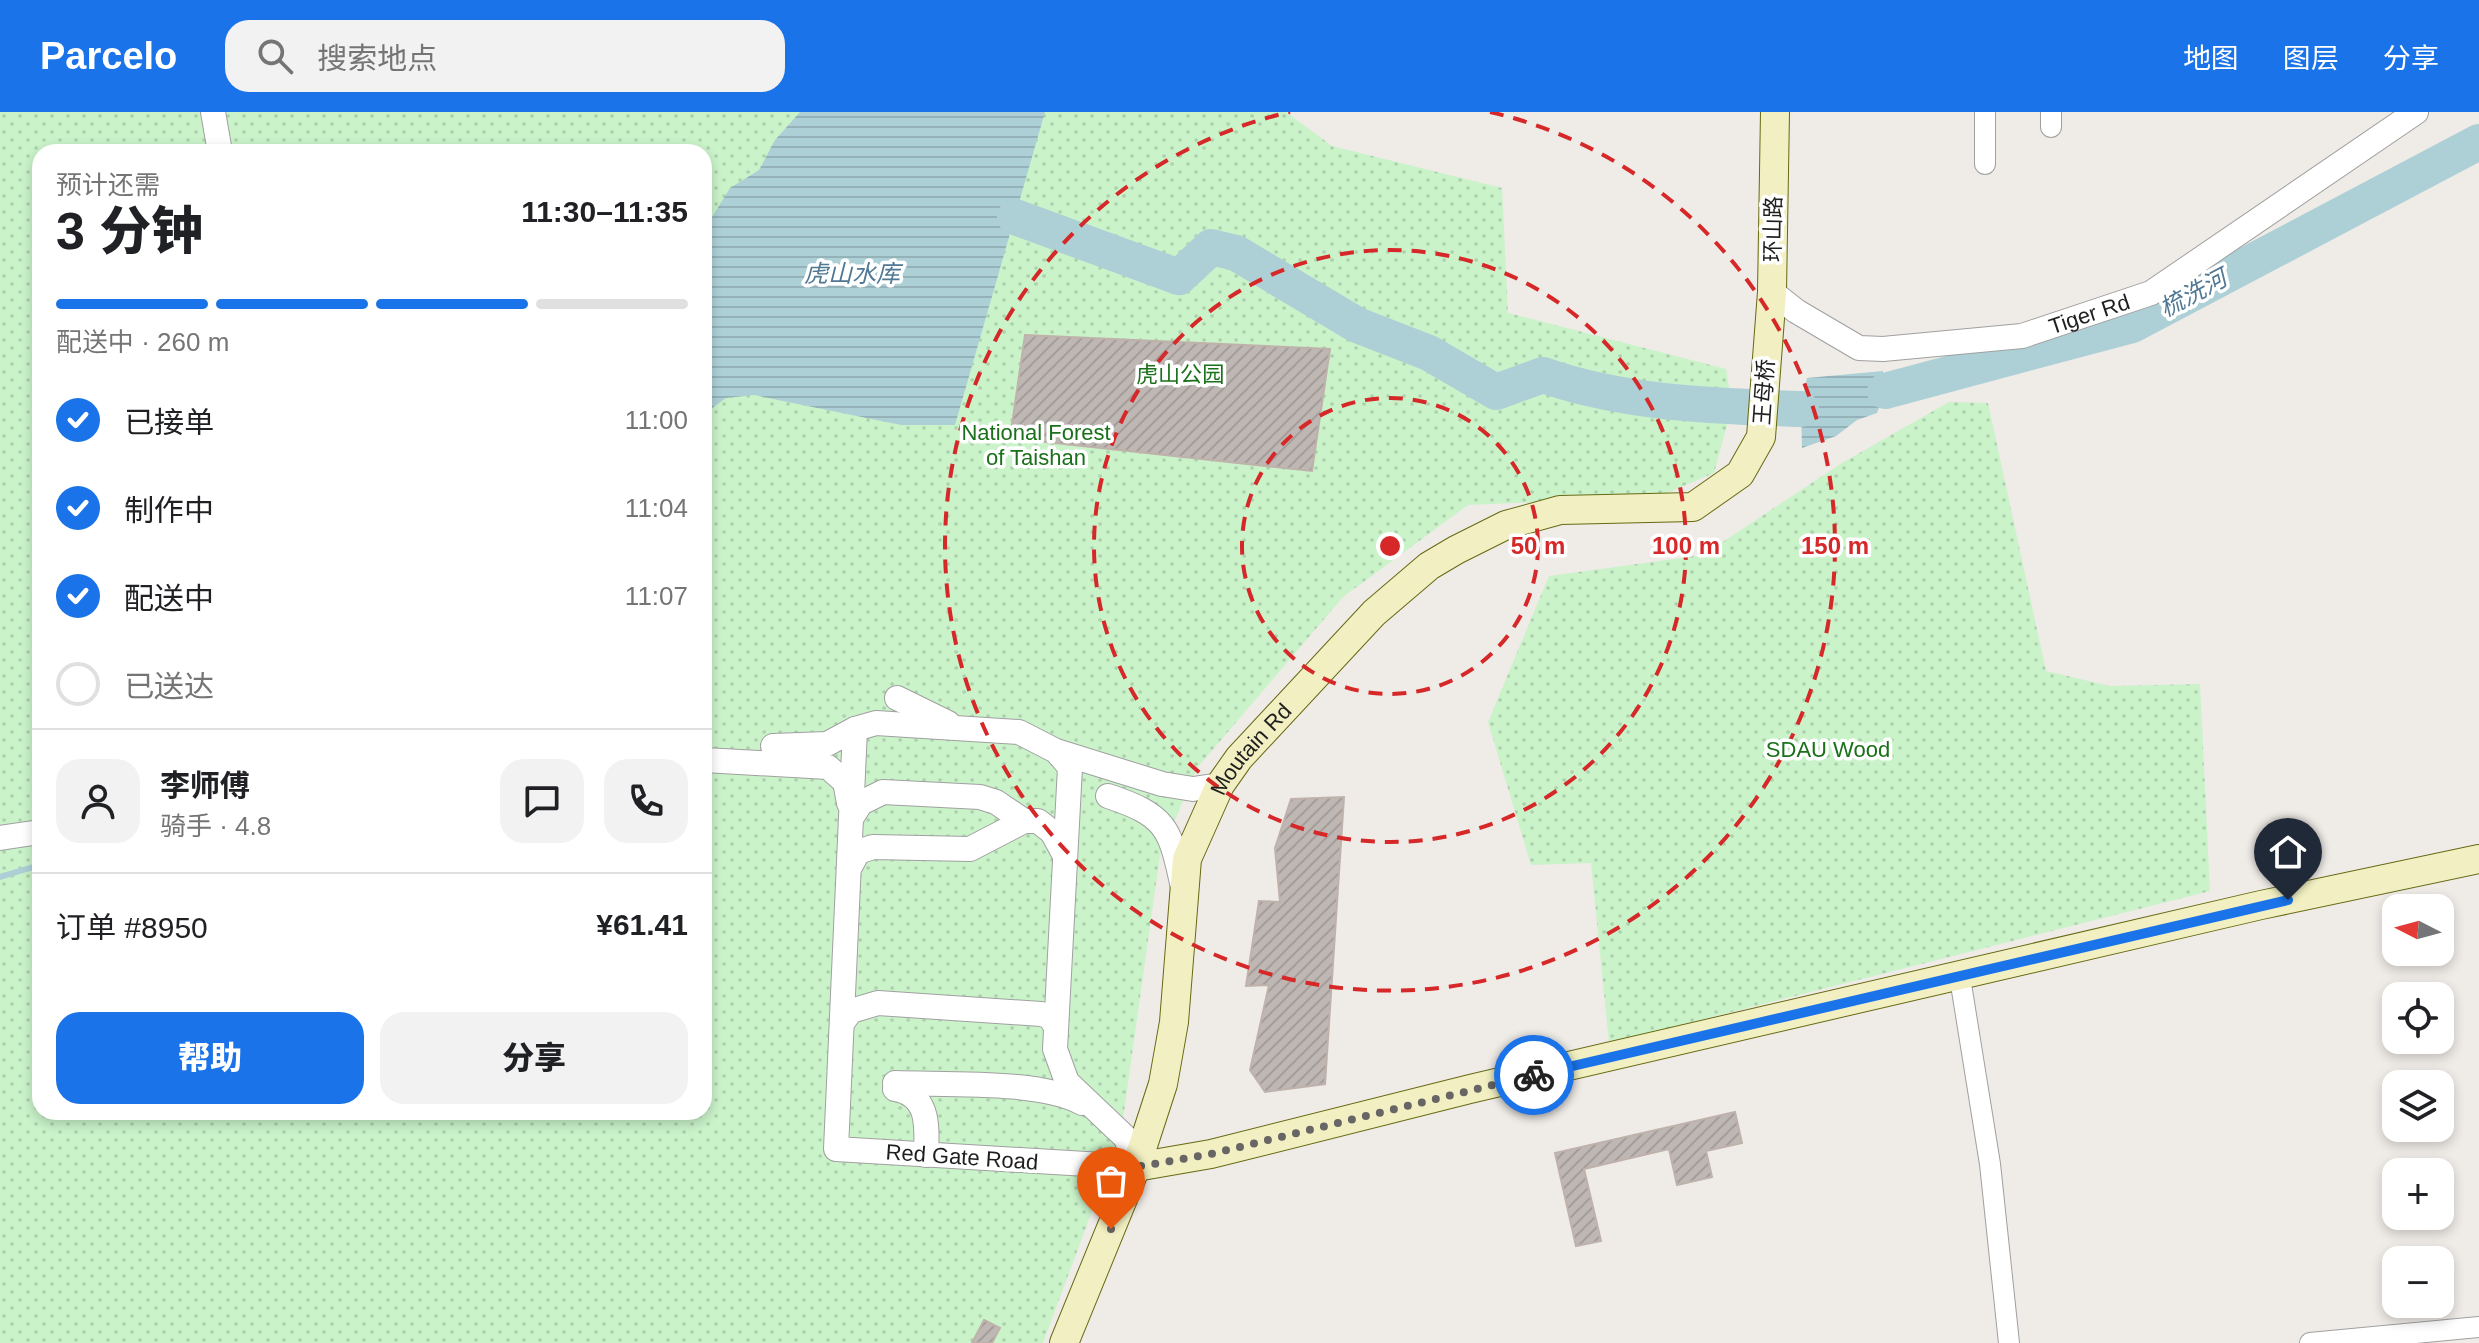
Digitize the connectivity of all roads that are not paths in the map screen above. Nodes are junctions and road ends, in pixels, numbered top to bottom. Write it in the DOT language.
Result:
graph roads {
  1 [pos="213,112"];
  2 [pos="1775,112"];
  3 [pos="1985,112"];
  4 [pos="2416,112"];
  5 [pos="219,144"];
  6 [pos="1985,164"];
  7 [pos="1772,292"];
  8 [pos="1767,347"];
  9 [pos="1761,437"];
  10 [pos="897,698"];
  11 [pos="966,728"];
  12 [pos="855,729"];
  13 [pos="712,745"];
  14 [pos="1056,751"];
  15 [pos="712,760"];
  16 [pos="1220,785"];
  17 [pos="1108,796"];
  18 [pos="852,817"];
  19 [pos="1024,821"];
  20 [pos="32,833"];
  21 [pos="0,838"];
  22 [pos="1064,854"];
  23 [pos="2479,859"];
  24 [pos="851,865"];
  25 [pos="1184,889"];
  26 [pos="1960,978"];
  27 [pos="842,1023"];
  28 [pos="1055,1025"];
  29 [pos="1095,1110"];
  30 [pos="926,1155"];
  31 [pos="1136,1167"];
  32 [pos="2479,1327"];
  33 [pos="1064,1343"];
  34 [pos="2009,1343"];
  35 [pos="2310,1343"];
  1 -- 5 [label="street"];
  2 -- 7 [label="main road, 环山路"];
  3 -- 6 [label="street"];
  4 -- 7 [label="street, Tiger Rd"];
  7 -- 8 [label="main road, 环山路"];
  8 -- 9 [label="main road, 王母桥"];
  9 -- 16 [label="main road, Moutain Rd"];
  10 -- 11 [label="street"];
  11 -- 12 [label="street"];
  11 -- 14 [label="street"];
  12 -- 13 [label="street"];
  12 -- 18 [label="street"];
  14 -- 16 [label="street"];
  14 -- 22 [label="street"];
  15 -- 18 [label="street"];
  16 -- 25 [label="main road, Moutain Rd"];
  17 -- 25 [label="street"];
  18 -- 19 [label="street"];
  18 -- 24 [label="street"];
  19 -- 22 [label="street"];
  19 -- 24 [label="street"];
  20 -- 21 [label="street"];
  22 -- 28 [label="street"];
  23 -- 26 [label="main road"];
  24 -- 27 [label="street"];
  25 -- 31 [label="main road, Moutain Rd"];
  26 -- 31 [label="main road"];
  26 -- 34 [label="street"];
  27 -- 28 [label="street"];
  27 -- 30 [label="street, Red Gate Road"];
  28 -- 29 [label="street"];
  29 -- 30 [label="street"];
  29 -- 31 [label="street"];
  30 -- 31 [label="street, Red Gate Road"];
  31 -- 33 [label="main road, Moutain Rd"];
  32 -- 35 [label="street"];
}
